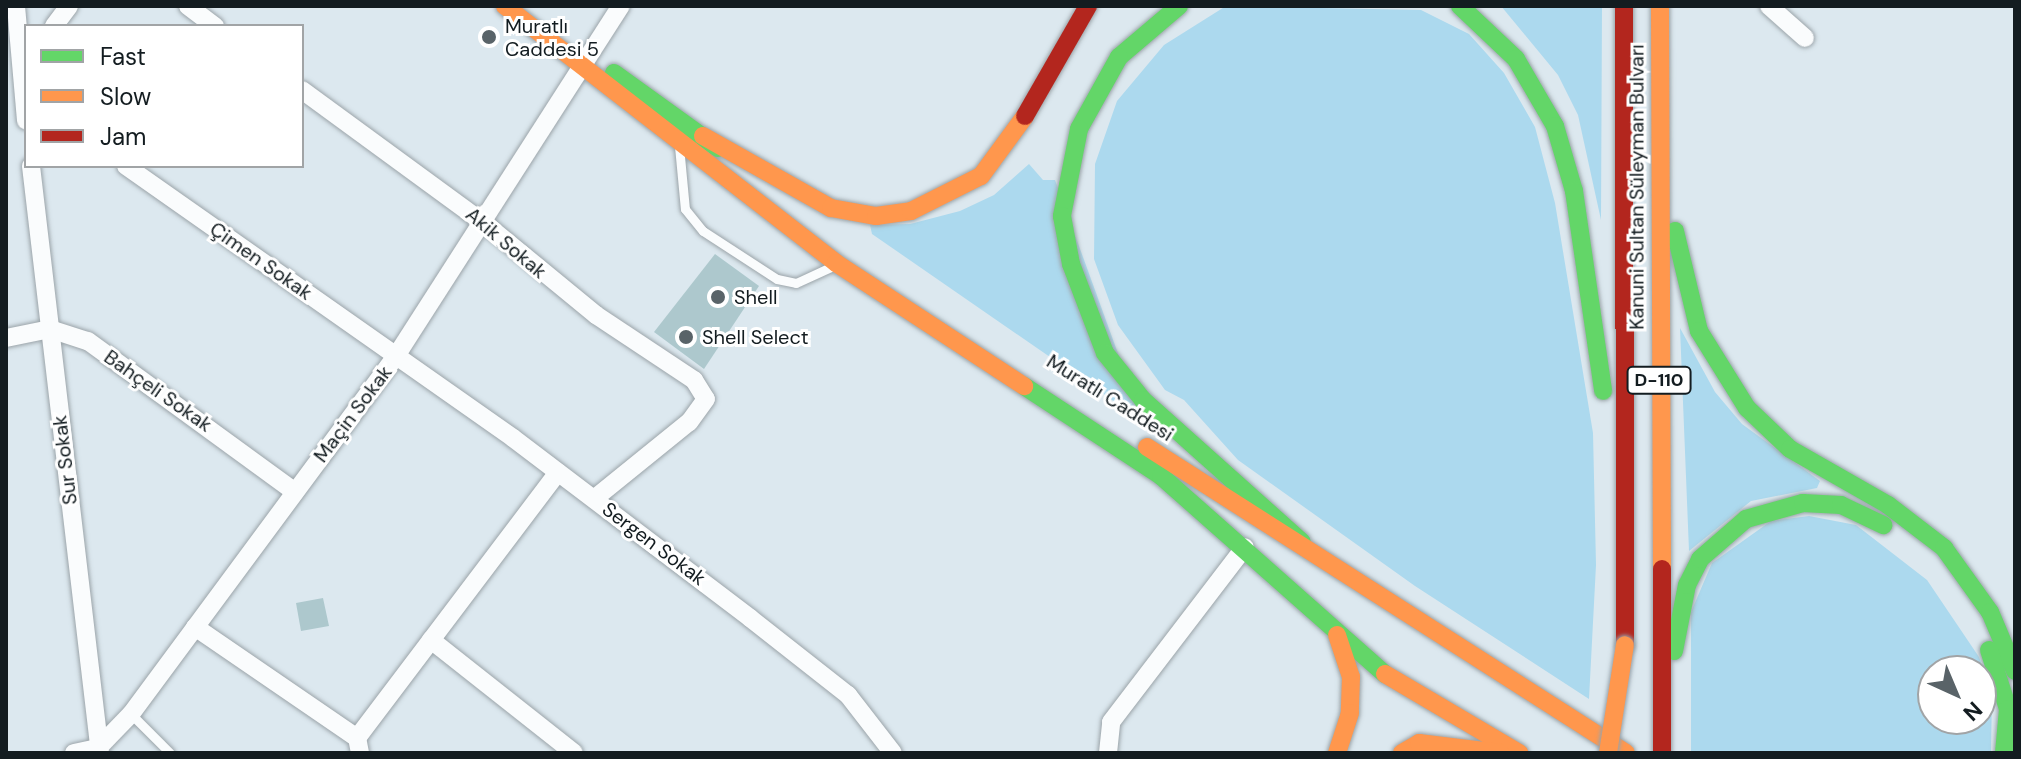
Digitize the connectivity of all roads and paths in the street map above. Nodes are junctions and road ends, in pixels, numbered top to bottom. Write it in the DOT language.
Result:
graph roads {
  1 [pos="16,6"];
  2 [pos="69,6"];
  3 [pos="188,6"];
  4 [pos="505,6"];
  5 [pos="621,6"];
  6 [pos="1088,6"];
  7 [pos="1179,6"];
  8 [pos="1460,6"];
  9 [pos="1624,6"];
  10 [pos="1660,6"];
  11 [pos="1769,6"];
  12 [pos="56,24"];
  13 [pos="212,24"];
  14 [pos="1805,38"];
  15 [pos="584,62"];
  16 [pos="24,67"];
  17 [pos="304,91"];
  18 [pos="1659,135"];
  19 [pos="703,136"];
  20 [pos="679,146"];
  21 [pos="31,168"];
  22 [pos="129,168"];
  23 [pos="484,223"];
  24 [pos="836,263"];
  25 [pos="50,329"];
  26 [pos="6,338"];
  27 [pos="396,356"];
  28 [pos="558,472"];
  29 [pos="295,492"];
  30 [pos="594,499"];
  31 [pos="1621,516"];
  32 [pos="1302,542"];
  33 [pos="1245,547"];
  34 [pos="195,627"];
  35 [pos="1337,635"];
  36 [pos="431,640"];
  37 [pos="1625,645"];
  38 [pos="2015,671"];
  39 [pos="131,714"];
  40 [pos="359,746"];
  41 [pos="156,749"];
  42 [pos="99,750"];
  43 [pos="74,753"];
  44 [pos="170,753"];
  45 [pos="574,753"];
  46 [pos="893,753"];
  47 [pos="1108,753"];
  48 [pos="1337,753"];
  49 [pos="1402,753"];
  50 [pos="1500,753"];
  51 [pos="1519,753"];
  52 [pos="1608,753"];
  53 [pos="1626,753"];
  54 [pos="1662,753"];
  55 [pos="2004,753"];
  1 -- 16 [label="street"];
  2 -- 12 [label="street"];
  3 -- 13 [label="street"];
  4 -- 15 [label="main road, Muratlı Caddesi"];
  5 -- 15 [label="street, Maçin Sokak"];
  6 -- 19 [label="main road"];
  7 -- 32 [label="main road"];
  8 -- 31 [label="main road"];
  9 -- 31 [label="main road, Kanuni Sultan Süleyman Bulvarı / D-110"];
  10 -- 18 [label="main road, Kanuni Sultan Süleyman Bulvarı / D-110"];
  11 -- 14 [label="street"];
  15 -- 19 [label="main road, Muratlı Caddesi"];
  15 -- 20 [label="main road, Muratlı Caddesi"];
  15 -- 23 [label="street, Maçin Sokak"];
  17 -- 23 [label="street, Akik Sokak"];
  18 -- 38 [label="main road"];
  18 -- 54 [label="main road, Kanuni Sultan Süleyman Bulvarı / D-110"];
  19 -- 32 [label="main road, Muratlı Caddesi"];
  20 -- 24 [label="main road, Muratlı Caddesi"];
  20 -- 24 [label="lane"];
  21 -- 25 [label="street, Sur Sokak"];
  22 -- 27 [label="street, Çimen Sokak"];
  23 -- 27 [label="street, Maçin Sokak"];
  23 -- 30 [label="street, Akik Sokak"];
  24 -- 33 [label="main road, Muratlı Caddesi"];
  25 -- 26 [label="street, Bahçeli Sokak"];
  25 -- 29 [label="street, Bahçeli Sokak"];
  25 -- 42 [label="street, Sur Sokak"];
  27 -- 28 [label="street, Sergen Sokak"];
  27 -- 29 [label="street, Maçin Sokak"];
  28 -- 30 [label="street, Sergen Sokak"];
  28 -- 36 [label="street"];
  29 -- 34 [label="street, Maçin Sokak"];
  30 -- 46 [label="street, Sergen Sokak"];
  31 -- 37 [label="main road, Kanuni Sultan Süleyman Bulvarı / D-110"];
  32 -- 53 [label="main road, Muratlı Caddesi"];
  33 -- 35 [label="main road, Muratlı Caddesi"];
  33 -- 47 [label="street"];
  34 -- 39 [label="street, Maçin Sokak"];
  34 -- 40 [label="street"];
  35 -- 48 [label="main road"];
  35 -- 51 [label="main road, Muratlı Caddesi"];
  36 -- 40 [label="street"];
  36 -- 45 [label="street"];
  37 -- 52 [label="main road, bridge"];
  37 -- 53 [label="main road, D-110, bridge"];
  39 -- 41 [label="lane"];
  39 -- 42 [label="street, Maçin Sokak"];
  41 -- 44 [label="lane"];
  42 -- 43 [label="street"];
  49 -- 50 [label="main road"];
  54 -- 55 [label="main road"];
}
